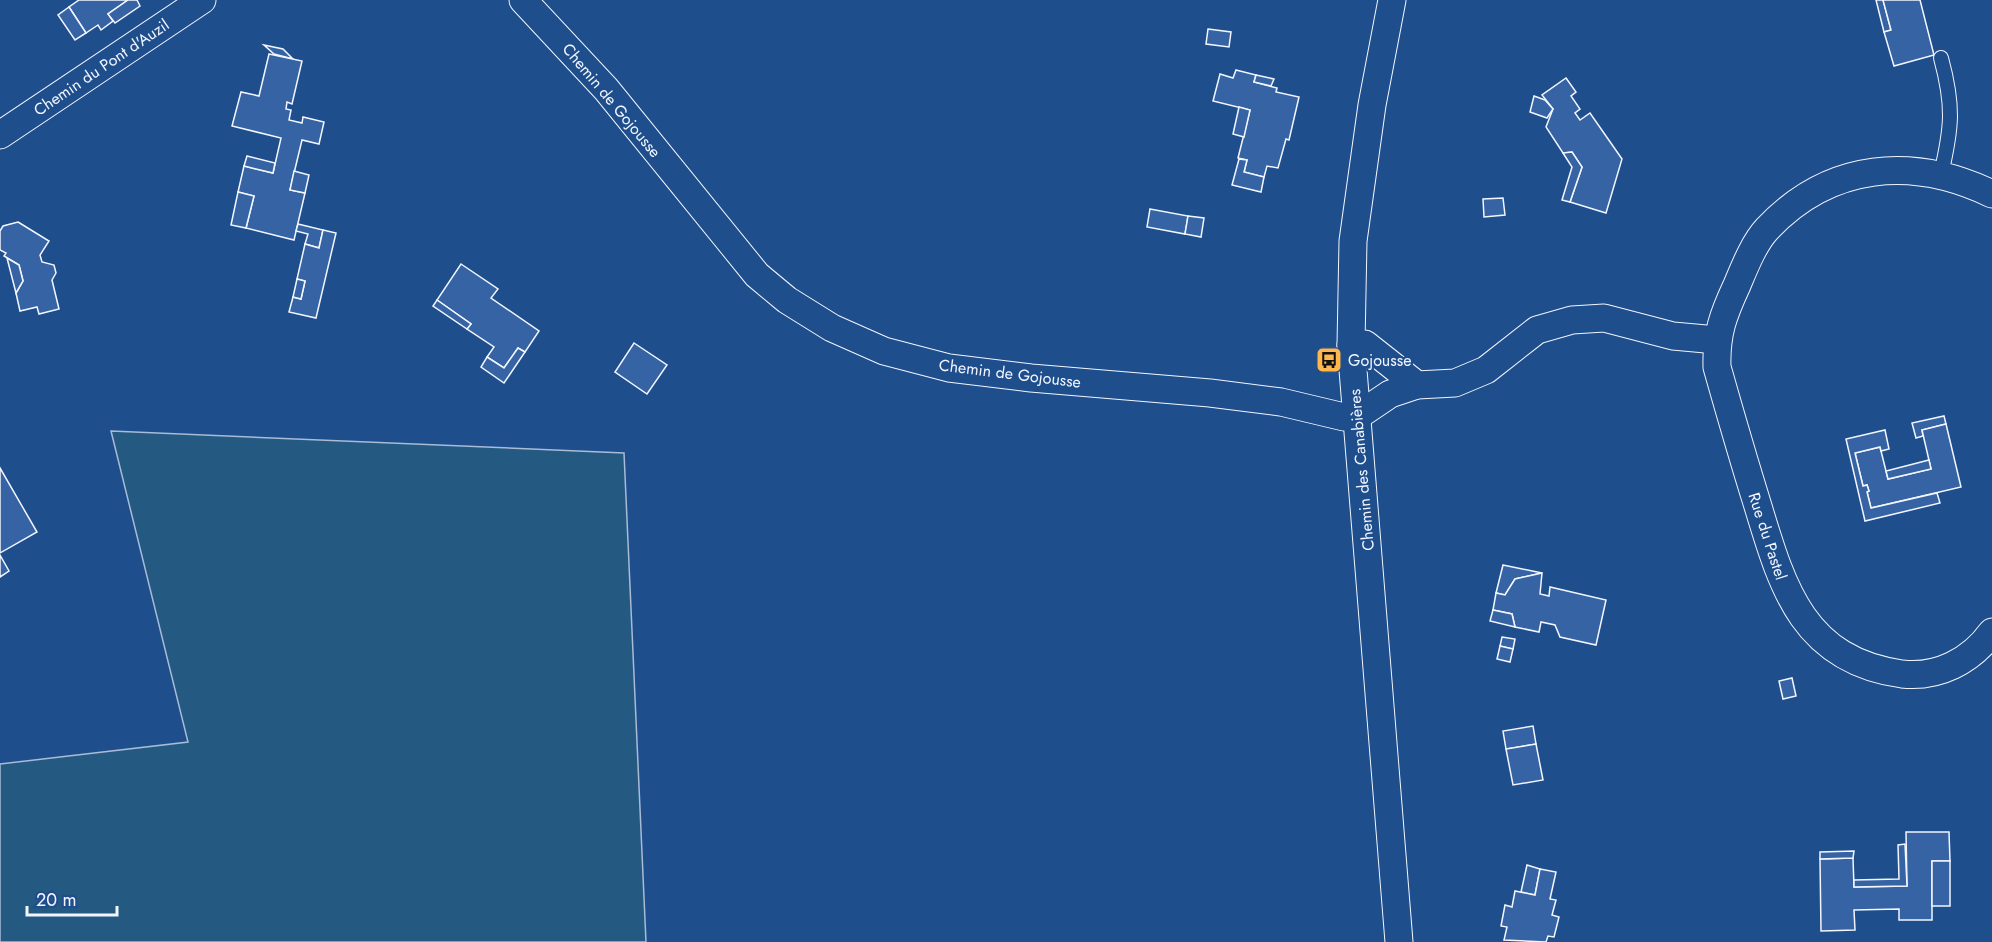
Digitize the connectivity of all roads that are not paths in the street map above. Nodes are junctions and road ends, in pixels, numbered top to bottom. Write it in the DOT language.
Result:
graph roads {
  1 [pos="202,0"];
  2 [pos="523,0"];
  3 [pos="1392,0"];
  4 [pos="1941,58"];
  5 [pos="0,135"];
  6 [pos="1941,174"];
  7 [pos="1992,194"];
  8 [pos="1716,340"];
  9 [pos="1351,345"];
  10 [pos="1417,385"];
  11 [pos="1356,417"];
  12 [pos="1992,632"];
  13 [pos="1399,942"];
  1 -- 5 [label="street, Chemin du Pont d'Auzil"];
  2 -- 11 [label="street, Chemin de Gojousse"];
  3 -- 9 [label="street, Chemin des Canabières"];
  4 -- 6 [label="lane"];
  6 -- 7 [label="street, Rue du Pastel"];
  6 -- 8 [label="street, Rue du Pastel"];
  8 -- 10 [label="street"];
  8 -- 12 [label="street, Rue du Pastel"];
  9 -- 10 [label="street"];
  9 -- 11 [label="street, Chemin des Canabières"];
  10 -- 11 [label="street"];
  11 -- 13 [label="street, Chemin des Canabières"];
}
